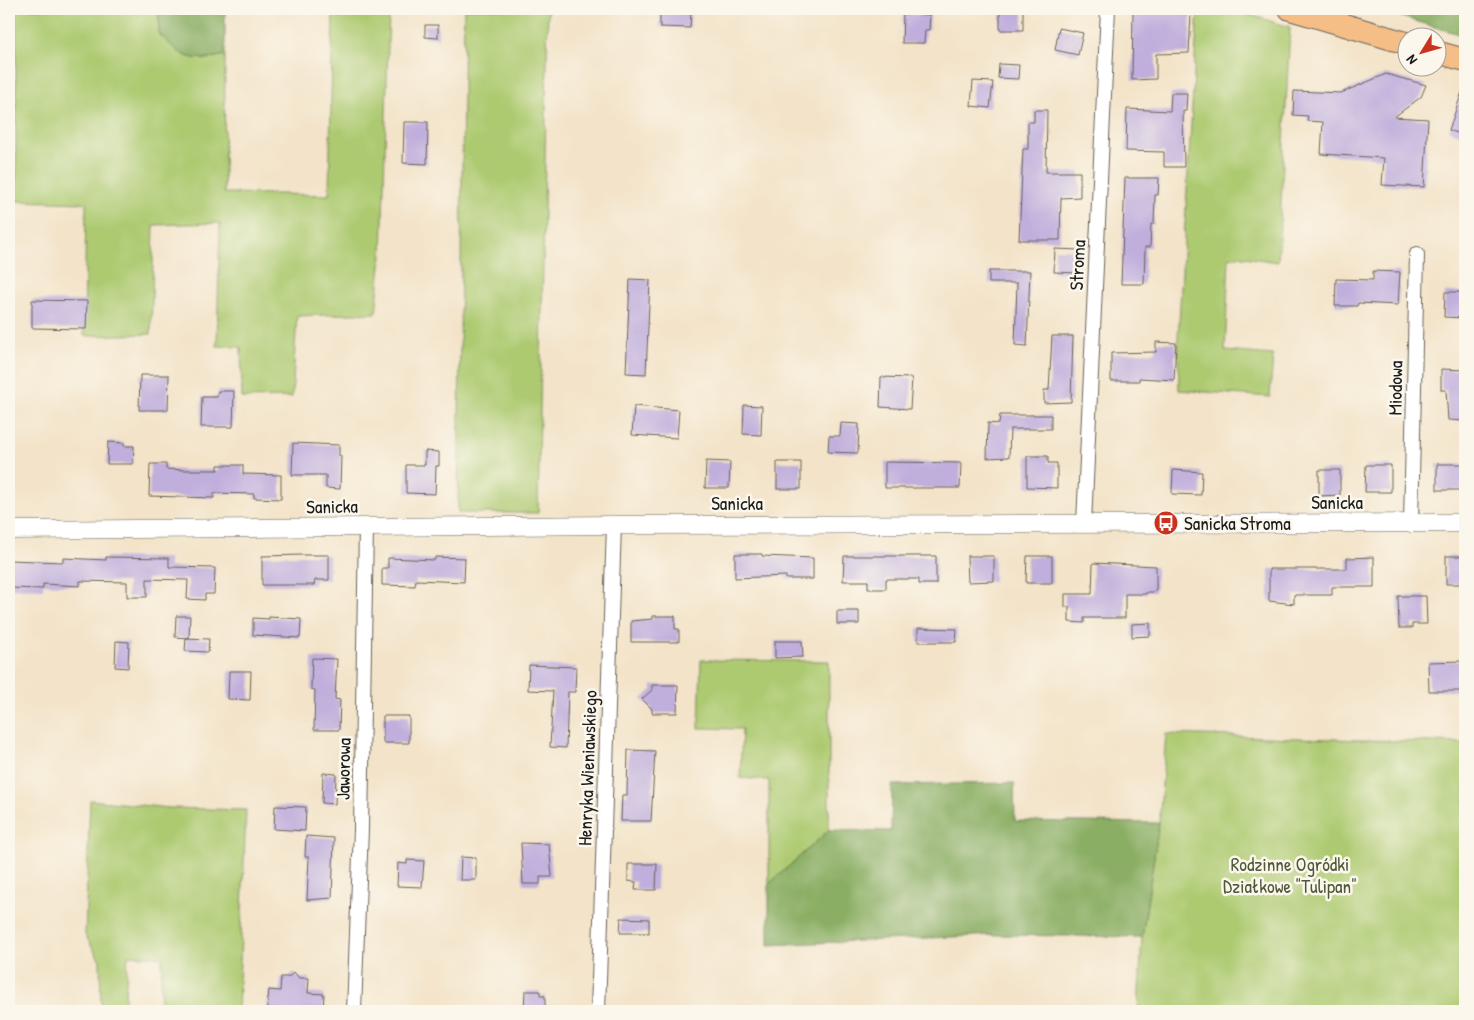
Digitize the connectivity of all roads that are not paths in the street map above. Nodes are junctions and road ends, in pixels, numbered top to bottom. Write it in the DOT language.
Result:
graph roads {
  1 [pos="1108,9"];
  2 [pos="1290,9"];
  3 [pos="1396,40"];
  4 [pos="1446,55"];
  5 [pos="1465,60"];
  6 [pos="1417,254"];
  7 [pos="1084,523"];
  8 [pos="1465,523"];
  9 [pos="1411,524"];
  10 [pos="614,525"];
  11 [pos="366,527"];
  12 [pos="9,530"];
  13 [pos="354,1011"];
  14 [pos="598,1011"];
  1 -- 7 [label="street, Stroma"];
  2 -- 3 [label="main road"];
  4 -- 5 [label="main road"];
  6 -- 9 [label="street, Miodowa"];
  7 -- 9 [label="street, Sanicka"];
  7 -- 10 [label="street, Sanicka"];
  8 -- 9 [label="street, Sanicka"];
  10 -- 11 [label="street, Sanicka"];
  10 -- 14 [label="street, Henryka Wieniawskiego"];
  11 -- 12 [label="street, Sanicka"];
  11 -- 13 [label="street, Jaworowa"];
}
